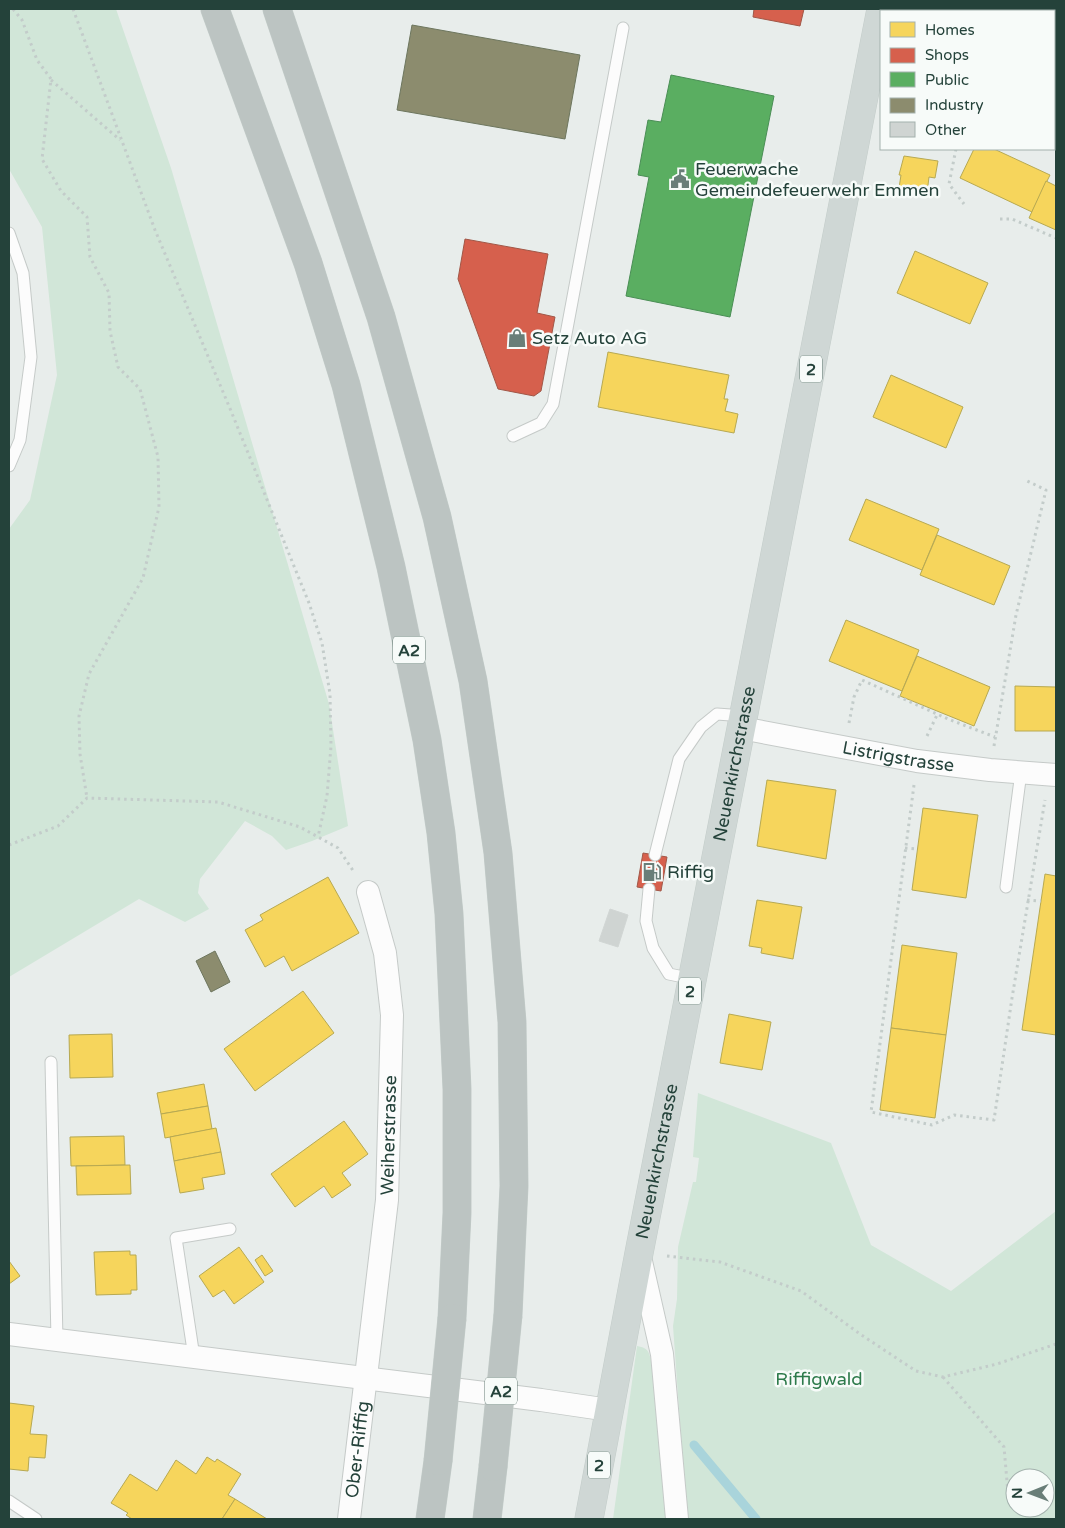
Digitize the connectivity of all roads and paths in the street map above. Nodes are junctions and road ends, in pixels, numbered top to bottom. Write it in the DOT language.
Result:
graph roads {
  1 [pos="14,9"];
  2 [pos="73,9"];
  3 [pos="215,9"];
  4 [pos="277,9"];
  5 [pos="880,9"];
  6 [pos="623,28"];
  7 [pos="51,79"];
  8 [pos="121,141"];
  9 [pos="956,150"];
  10 [pos="964,204"];
  11 [pos="1000,220"];
  12 [pos="9,233"];
  13 [pos="1056,238"];
  14 [pos="513,436"];
  15 [pos="9,466"];
  16 [pos="1025,480"];
  17 [pos="743,722"];
  18 [pos="996,737"];
  19 [pos="845,748"];
  20 [pos="917,761"];
  21 [pos="990,770"];
  22 [pos="1021,772"];
  23 [pos="1052,775"];
  24 [pos="87,798"];
  25 [pos="318,837"];
  26 [pos="9,845"];
  27 [pos="905,848"];
  28 [pos="917,849"];
  29 [pos="655,856"];
  30 [pos="1006,887"];
  31 [pos="649,889"];
  32 [pos="368,892"];
  33 [pos="1028,900"];
  34 [pos="1041,901"];
  35 [pos="693,979"];
  36 [pos="51,1062"];
  37 [pos="230,1229"];
  38 [pos="639,1253"];
  39 [pos="9,1334"];
  40 [pos="57,1340"];
  41 [pos="1056,1344"];
  42 [pos="194,1357"];
  43 [pos="943,1377"];
  44 [pos="366,1379"];
  45 [pos="610,1410"];
  46 [pos="1006,1468"];
  47 [pos="9,1501"];
  48 [pos="36,1519"];
  49 [pos="349,1519"];
  50 [pos="430,1519"];
  51 [pos="487,1519"];
  52 [pos="589,1519"];
  53 [pos="677,1519"];
  1 -- 7 [label="path"];
  2 -- 8 [label="path"];
  3 -- 50 [label="highway, A2, bridge"];
  4 -- 51 [label="highway, A2, bridge"];
  5 -- 17 [label="main road, Neuenkirchstrasse / 2"];
  6 -- 14 [label="lane"];
  7 -- 8 [label="path"];
  7 -- 24 [label="path"];
  8 -- 25 [label="path"];
  9 -- 10 [label="path"];
  11 -- 13 [label="path"];
  12 -- 15 [label="lane"];
  16 -- 18 [label="path"];
  17 -- 19 [label="street, Listrigstrasse"];
  17 -- 29 [label="lane"];
  17 -- 35 [label="main road, Neuenkirchstrasse / 2"];
  18 -- 19 [label="path"];
  18 -- 21 [label="path"];
  19 -- 20 [label="street, Listrigstrasse"];
  20 -- 21 [label="street, Listrigstrasse"];
  20 -- 27 [label="path"];
  21 -- 22 [label="street, Listrigstrasse"];
  22 -- 23 [label="street, Listrigstrasse"];
  22 -- 30 [label="lane"];
  23 -- 33 [label="path"];
  24 -- 25 [label="path"];
  24 -- 26 [label="path"];
  25 -- 32 [label="path"];
  27 -- 28 [label="path"];
  27 -- 33 [label="path"];
  31 -- 35 [label="lane"];
  32 -- 44 [label="street, Weiherstrasse"];
  33 -- 34 [label="path"];
  35 -- 38 [label="main road, Neuenkirchstrasse / 2"];
  36 -- 40 [label="lane"];
  37 -- 42 [label="lane"];
  38 -- 43 [label="path"];
  38 -- 45 [label="main road, Neuenkirchstrasse / 2"];
  38 -- 53 [label="street"];
  39 -- 40 [label="street"];
  40 -- 42 [label="street"];
  41 -- 43 [label="path"];
  42 -- 44 [label="street"];
  43 -- 46 [label="path"];
  44 -- 45 [label="street"];
  44 -- 49 [label="street, Ober-Riffig"];
  45 -- 52 [label="main road, Neuenkirchstrasse / 2"];
  47 -- 48 [label="lane"];
}
